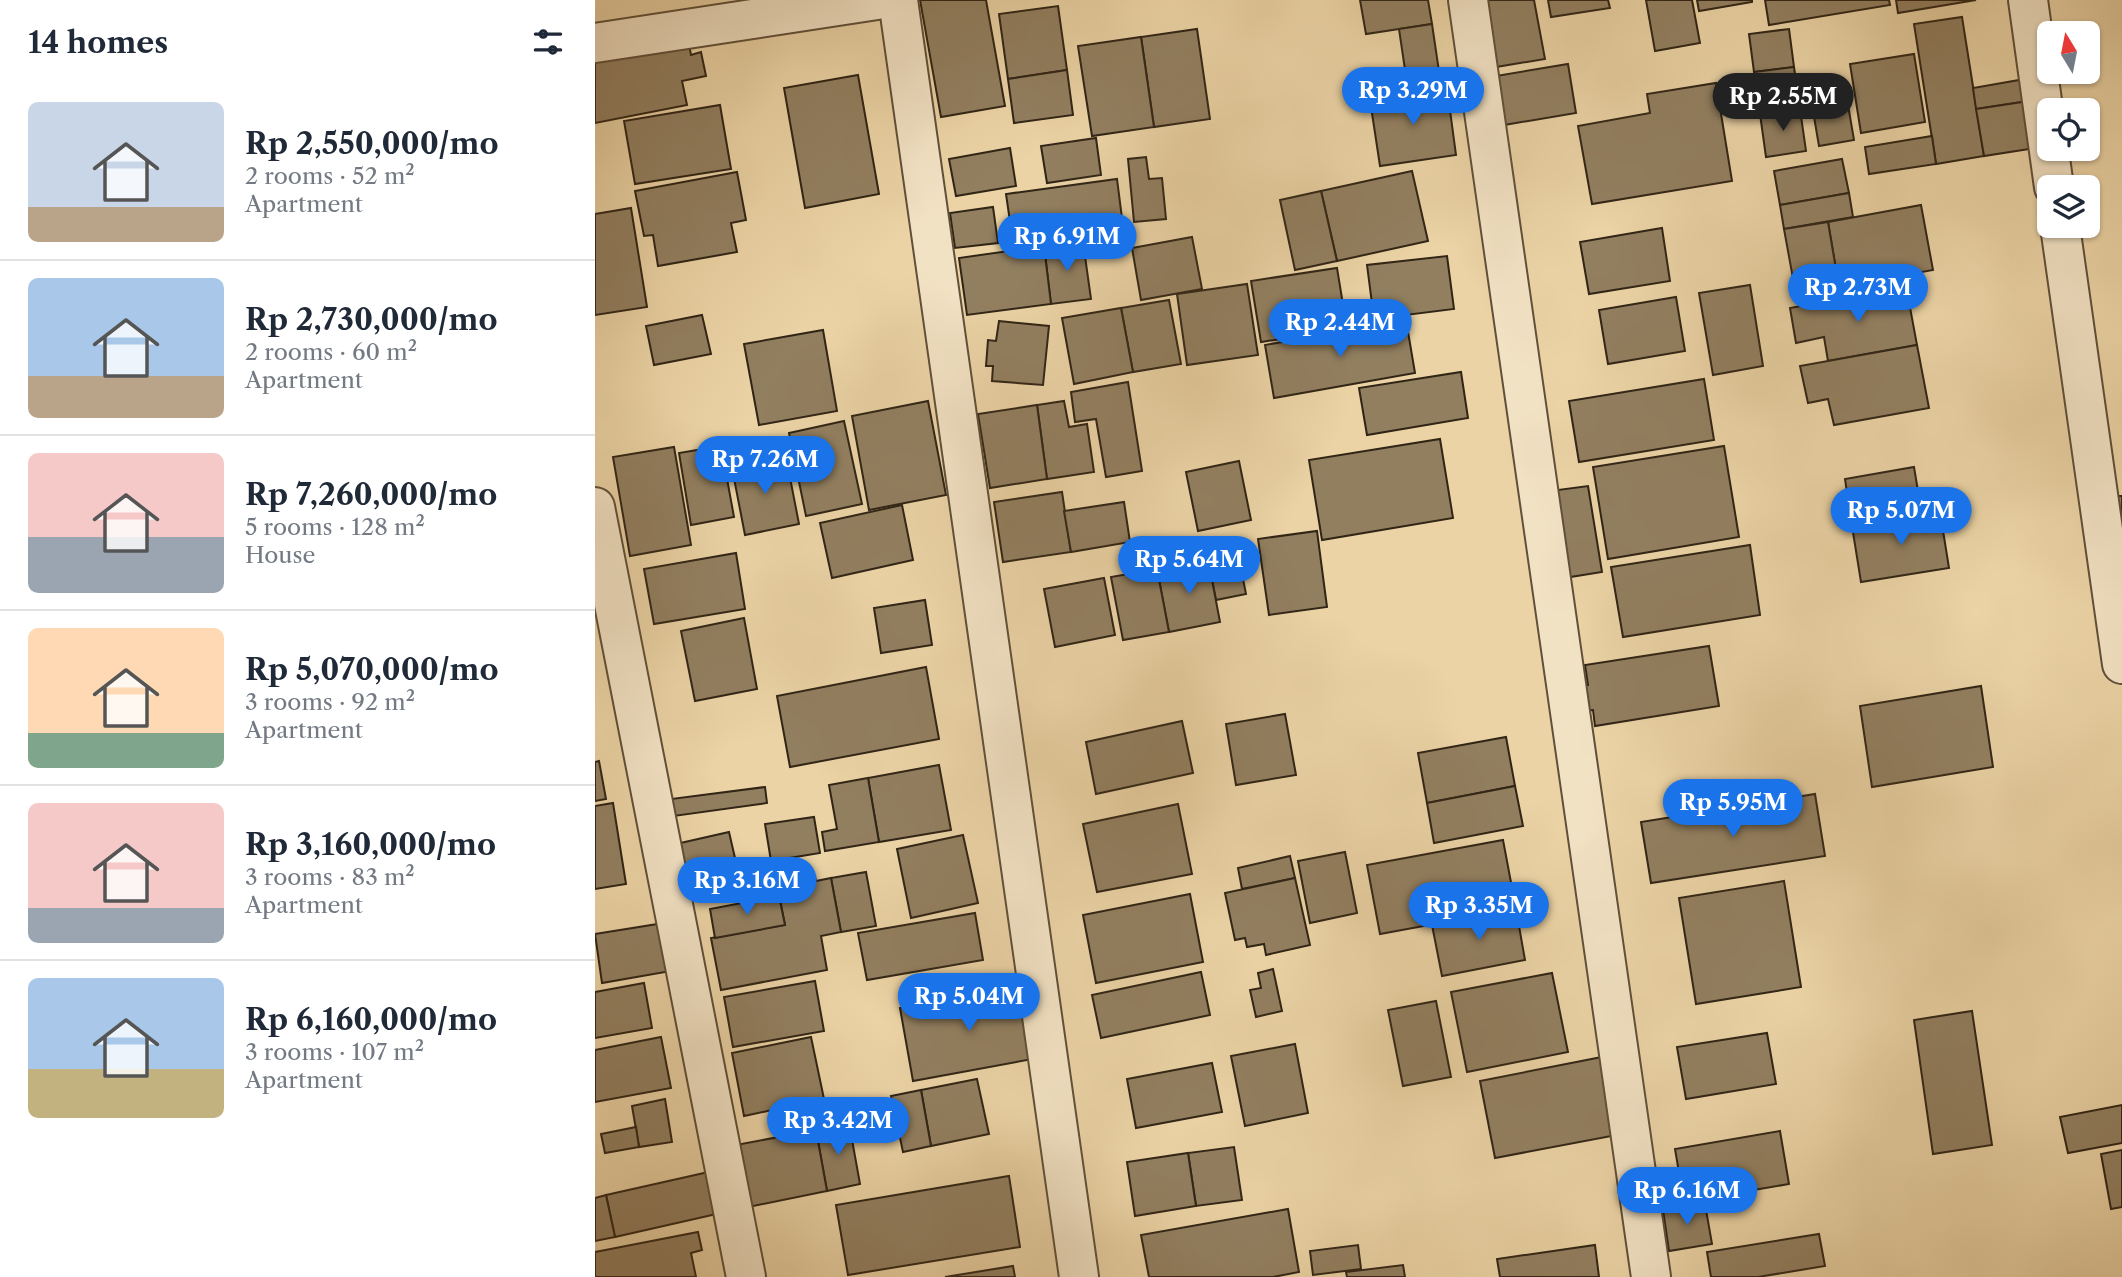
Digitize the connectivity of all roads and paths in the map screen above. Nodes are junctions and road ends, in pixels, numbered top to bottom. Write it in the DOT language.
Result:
graph roads {
  1 [pos="877,0"];
  2 [pos="898,0"];
  3 [pos="1468,0"];
  4 [pos="2028,0"];
  5 [pos="595,43"];
  6 [pos="2053,175"];
  7 [pos="2062,238"];
  8 [pos="595,508"];
  9 [pos="2122,664"];
  10 [pos="746,1277"];
  11 [pos="1079,1277"];
  12 [pos="1651,1277"];
  1 -- 5 [label="street"];
  2 -- 11 [label="street"];
  3 -- 12 [label="street"];
  4 -- 6 [label="street"];
  7 -- 9 [label="street"];
  8 -- 10 [label="street"];
}
